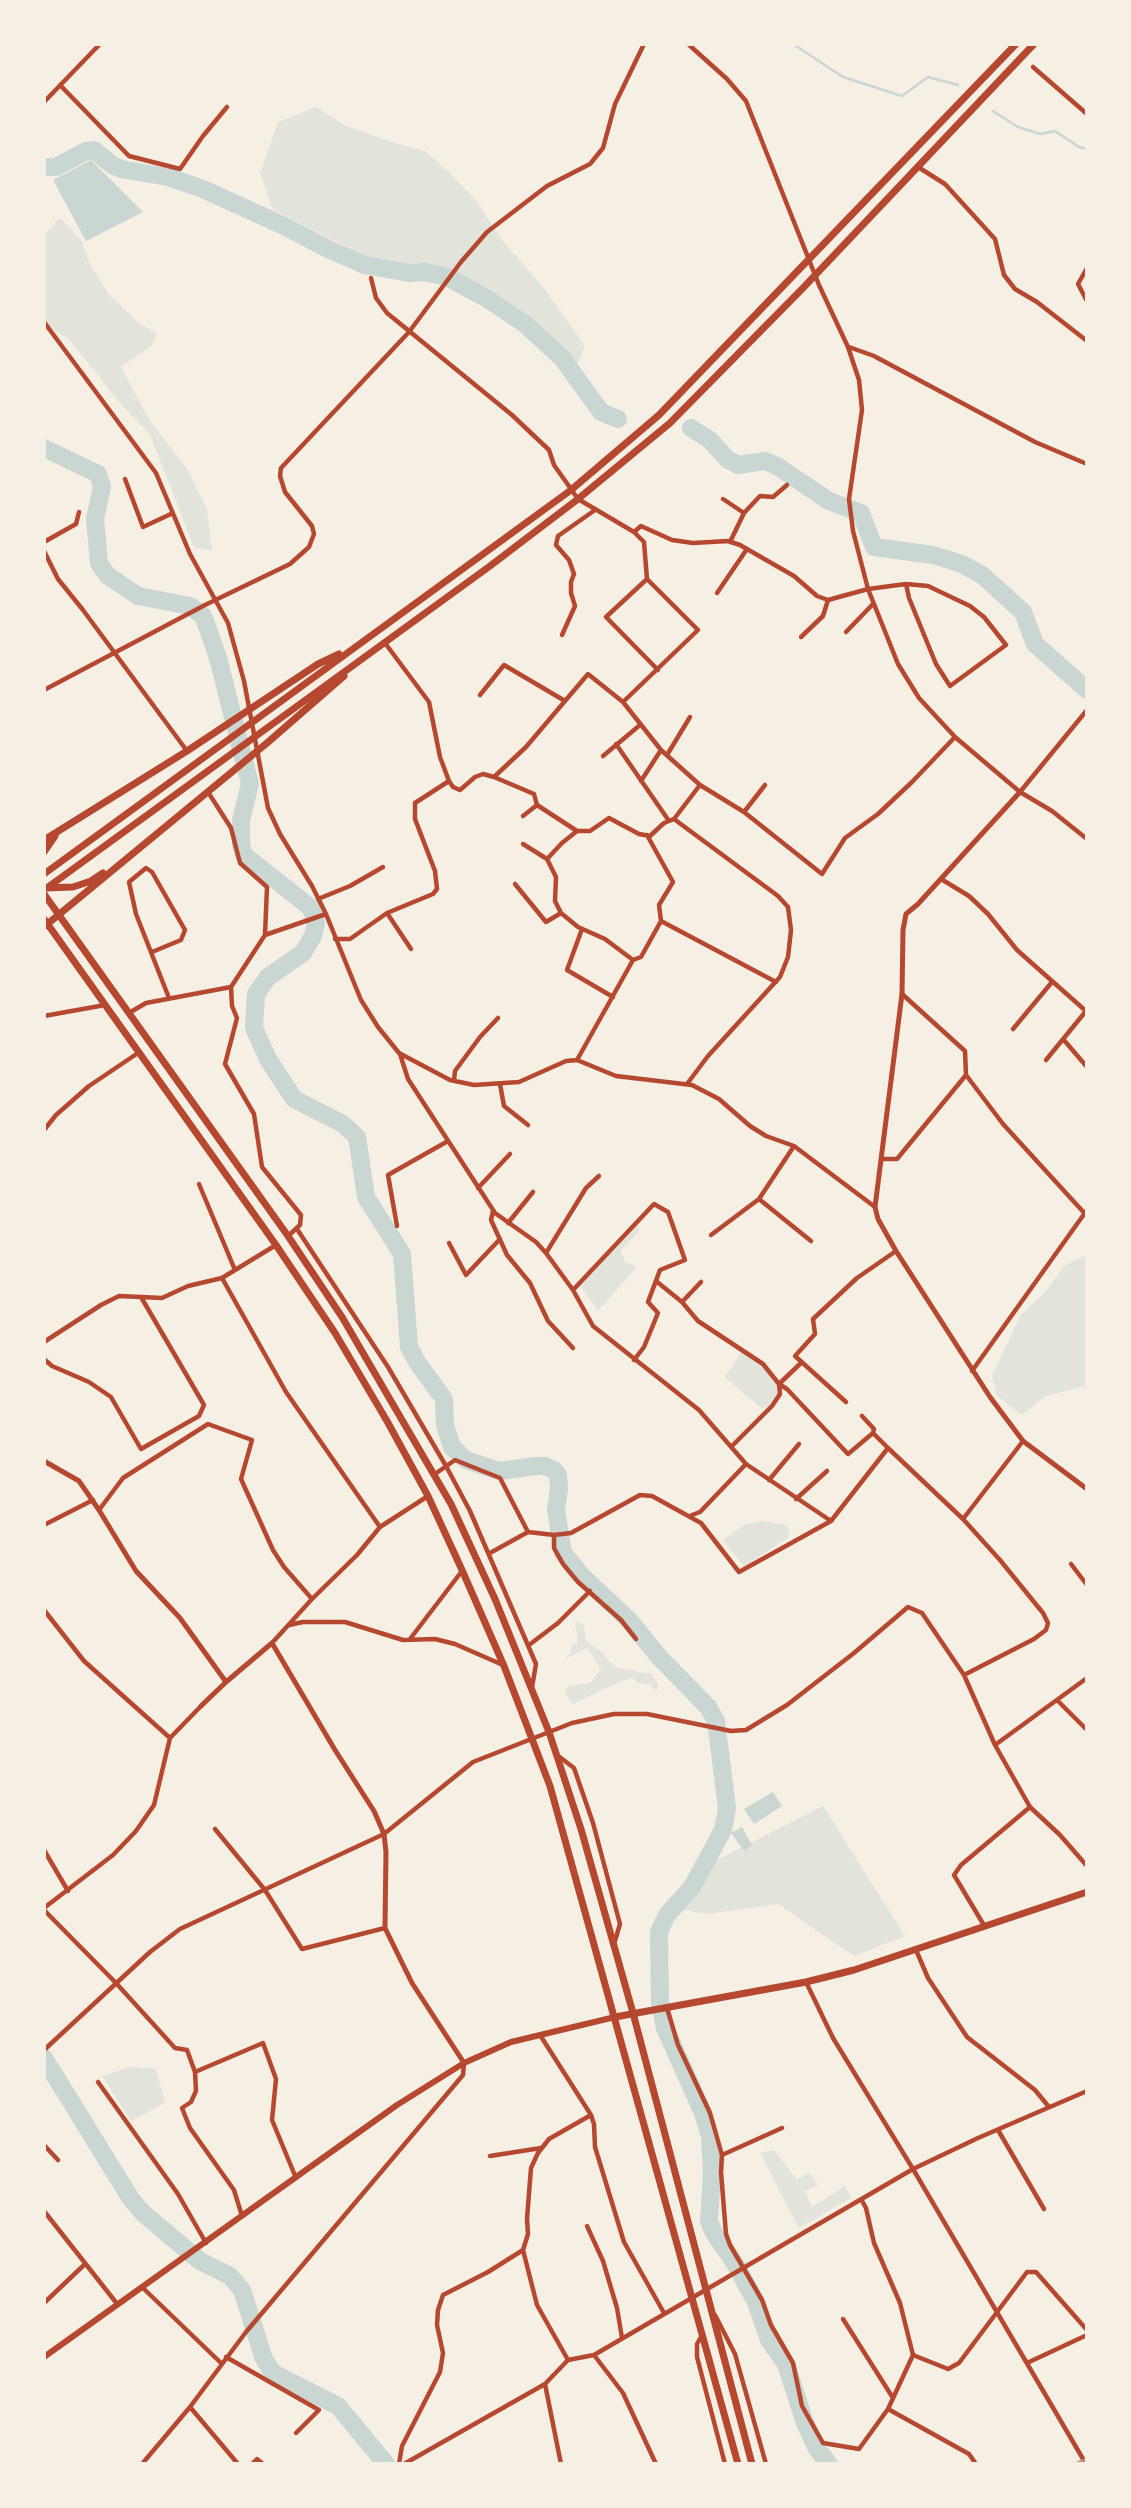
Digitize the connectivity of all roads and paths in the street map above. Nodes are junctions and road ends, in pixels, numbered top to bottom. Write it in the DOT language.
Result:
graph roads {
  1 [pos="100,44"];
  2 [pos="644,44"];
  3 [pos="688,44"];
  4 [pos="1016,44"];
  5 [pos="1034,44"];
  6 [pos="1034,67"];
  7 [pos="60,85"];
  8 [pos="44,102"];
  9 [pos="227,107"];
  10 [pos="1087,114"];
  11 [pos="917,167"];
  12 [pos="810,260"];
  13 [pos="1087,268"];
  14 [pos="815,275"];
  15 [pos="372,278"];
  16 [pos="1087,301"];
  17 [pos="44,322"];
  18 [pos="409,332"];
  19 [pos="1087,341"];
  20 [pos="848,347"];
  21 [pos="1087,464"];
  22 [pos="125,479"];
  23 [pos="787,485"];
  24 [pos="570,490"];
  25 [pos="578,499"];
  26 [pos="723,499"];
  27 [pos="595,510"];
  28 [pos="79,512"];
  29 [pos="173,513"];
  30 [pos="744,513"];
  31 [pos="634,532"];
  32 [pos="44,542"];
  33 [pos="730,542"];
  34 [pos="747,549"];
  35 [pos="44,551"];
  36 [pos="648,579"];
  37 [pos="906,584"];
  38 [pos="868,589"];
  39 [pos="717,593"];
  40 [pos="216,599"];
  41 [pos="828,600"];
  42 [pos="873,604"];
  43 [pos="846,632"];
  44 [pos="562,635"];
  45 [pos="801,637"];
  46 [pos="384,642"];
  47 [pos="355,647"];
  48 [pos="113,653"];
  49 [pos="362,658"];
  50 [pos="658,670"];
  51 [pos="44,690"];
  52 [pos="480,695"];
  53 [pos="565,701"];
  54 [pos="623,702"];
  55 [pos="1087,710"];
  56 [pos="690,717"];
  57 [pos="640,725"];
  58 [pos="955,737"];
  59 [pos="616,744"];
  60 [pos="661,750"];
  61 [pos="187,751"];
  62 [pos="667,755"];
  63 [pos="603,756"];
  64 [pos="494,777"];
  65 [pos="449,781"];
  66 [pos="641,781"];
  67 [pos="701,785"];
  68 [pos="765,785"];
  69 [pos="207,792"];
  70 [pos="1020,792"];
  71 [pos="537,805"];
  72 [pos="744,812"];
  73 [pos="523,816"];
  74 [pos="672,820"];
  75 [pos="64,827"];
  76 [pos="577,831"];
  77 [pos="156,833"];
  78 [pos="647,835"];
  79 [pos="1087,839"];
  80 [pos="44,840"];
  81 [pos="523,844"];
  82 [pos="44,852"];
  83 [pos="547,859"];
  84 [pos="383,867"];
  85 [pos="44,874"];
  86 [pos="942,879"];
  87 [pos="515,884"];
  88 [pos="44,891"];
  89 [pos="318,899"];
  90 [pos="44,901"];
  91 [pos="53,906"];
  92 [pos="561,913"];
  93 [pos="387,914"];
  94 [pos="60,915"];
  95 [pos="324,915"];
  96 [pos="661,921"];
  97 [pos="45,923"];
  98 [pos="582,929"];
  99 [pos="265,935"];
  100 [pos="335,939"];
  101 [pos="411,949"];
  102 [pos="152,953"];
  103 [pos="634,960"];
  104 [pos="776,982"];
  105 [pos="1052,982"];
  106 [pos="231,987"];
  107 [pos="902,994"];
  108 [pos="612,997"];
  109 [pos="169,998"];
  110 [pos="105,1006"];
  111 [pos="1087,1011"];
  112 [pos="129,1013"];
  113 [pos="44,1016"];
  114 [pos="498,1018"];
  115 [pos="1013,1029"];
  116 [pos="1063,1039"];
  117 [pos="138,1053"];
  118 [pos="399,1053"];
  119 [pos="577,1060"];
  120 [pos="1046,1060"];
  121 [pos="1087,1067"];
  122 [pos="965,1075"];
  123 [pos="454,1081"];
  124 [pos="500,1084"];
  125 [pos="687,1084"];
  126 [pos="528,1125"];
  127 [pos="44,1130"];
  128 [pos="448,1141"];
  129 [pos="794,1146"];
  130 [pos="510,1154"];
  131 [pos="881,1159"];
  132 [pos="599,1176"];
  133 [pos="199,1184"];
  134 [pos="478,1188"];
  135 [pos="533,1192"];
  136 [pos="759,1199"];
  137 [pos="875,1207"];
  138 [pos="493,1211"];
  139 [pos="1087,1213"];
  140 [pos="508,1223"];
  141 [pos="397,1226"];
  142 [pos="297,1230"];
  143 [pos="711,1235"];
  144 [pos="288,1236"];
  145 [pos="500,1239"];
  146 [pos="811,1241"];
  147 [pos="449,1243"];
  148 [pos="276,1245"];
  149 [pos="896,1251"];
  150 [pos="546,1253"];
  151 [pos="235,1270"];
  152 [pos="222,1278"];
  153 [pos="656,1281"];
  154 [pos="701,1282"];
  155 [pos="572,1290"];
  156 [pos="141,1297"];
  157 [pos="682,1302"];
  158 [pos="44,1342"];
  159 [pos="573,1348"];
  160 [pos="44,1359"];
  161 [pos="634,1360"];
  162 [pos="802,1362"];
  163 [pos="972,1371"];
  164 [pos="779,1384"];
  165 [pos="846,1402"];
  166 [pos="862,1416"];
  167 [pos="873,1433"];
  168 [pos="1023,1441"];
  169 [pos="799,1444"];
  170 [pos="732,1446"];
  171 [pos="888,1448"];
  172 [pos="44,1461"];
  173 [pos="746,1464"];
  174 [pos="446,1466"];
  175 [pos="827,1471"];
  176 [pos="435,1474"];
  177 [pos="769,1480"];
  178 [pos="1087,1489"];
  179 [pos="428,1496"];
  180 [pos="796,1499"];
  181 [pos="93,1500"];
  182 [pos="99,1510"];
  183 [pos="691,1516"];
  184 [pos="963,1519"];
  185 [pos="831,1521"];
  186 [pos="44,1525"];
  187 [pos="380,1527"];
  188 [pos="528,1532"];
  189 [pos="554,1535"];
  190 [pos="490,1553"];
  191 [pos="1071,1564"];
  192 [pos="462,1570"];
  193 [pos="1087,1585"];
  194 [pos="590,1591"];
  195 [pos="312,1599"];
  196 [pos="44,1610"];
  197 [pos="289,1625"];
  198 [pos="636,1639"];
  199 [pos="410,1640"];
  200 [pos="272,1643"];
  201 [pos="529,1645"];
  202 [pos="504,1666"];
  203 [pos="964,1675"];
  204 [pos="1087,1678"];
  205 [pos="226,1682"];
  206 [pos="532,1689"];
  207 [pos="1057,1700"];
  208 [pos="201,1706"];
  209 [pos="1087,1730"];
  210 [pos="549,1732"];
  211 [pos="170,1738"];
  212 [pos="532,1738"];
  213 [pos="995,1745"];
  214 [pos="556,1754"];
  215 [pos="1030,1807"];
  216 [pos="215,1829"];
  217 [pos="384,1834"];
  218 [pos="44,1850"];
  219 [pos="1087,1866"];
  220 [pos="265,1890"];
  221 [pos="68,1891"];
  222 [pos="1087,1892"];
  223 [pos="44,1909"];
  224 [pos="985,1927"];
  225 [pos="385,1928"];
  226 [pos="614,1945"];
  227 [pos="916,1950"];
  228 [pos="806,1982"];
  229 [pos="116,1983"];
  230 [pos="667,2008"];
  231 [pos="633,2014"];
  232 [pos="615,2017"];
  233 [pos="540,2035"];
  234 [pos="46,2048"];
  235 [pos="464,2063"];
  236 [pos="195,2072"];
  237 [pos="98,2082"];
  238 [pos="1087,2091"];
  239 [pos="1049,2107"];
  240 [pos="591,2115"];
  241 [pos="782,2128"];
  242 [pos="998,2130"];
  243 [pos="44,2144"];
  244 [pos="542,2147"];
  245 [pos="722,2155"];
  246 [pos="490,2156"];
  247 [pos="58,2160"];
  248 [pos="913,2169"];
  249 [pos="296,2178"];
  250 [pos="861,2199"];
  251 [pos="1044,2209"];
  252 [pos="44,2211"];
  253 [pos="242,2216"];
  254 [pos="587,2226"];
  255 [pos="206,2243"];
  256 [pos="523,2250"];
  257 [pos="84,2264"];
  258 [pos="743,2268"];
  259 [pos="143,2288"];
  260 [pos="705,2289"];
  261 [pos="692,2297"];
  262 [pos="44,2303"];
  263 [pos="118,2305"];
  264 [pos="711,2308"];
  265 [pos="996,2312"];
  266 [pos="664,2313"];
  267 [pos="843,2319"];
  268 [pos="1087,2333"];
  269 [pos="703,2334"];
  270 [pos="622,2338"];
  271 [pos="594,2355"];
  272 [pos="913,2355"];
  273 [pos="44,2357"];
  274 [pos="226,2357"];
  275 [pos="568,2360"];
  276 [pos="221,2363"];
  277 [pos="1027,2363"];
  278 [pos="545,2384"];
  279 [pos="892,2398"];
  280 [pos="190,2407"];
  281 [pos="888,2409"];
  282 [pos="296,2433"];
  283 [pos="142,2464"];
  284 [pos="238,2464"];
  285 [pos="252,2464"];
  286 [pos="263,2464"];
  287 [pos="401,2464"];
  288 [pos="561,2464"];
  289 [pos="656,2464"];
  290 [pos="725,2464"];
  291 [pos="738,2464"];
  292 [pos="752,2464"];
  293 [pos="766,2464"];
  294 [pos="976,2464"];
  295 [pos="1086,2464"];
  1 -- 7 [label="street"];
  2 -- 18 [label="street"];
  3 -- 12 [label="street"];
  4 -- 12 [label="main road"];
  5 -- 11 [label="main road"];
  6 -- 10 [label="street"];
  7 -- 8 [label="street"];
  7 -- 9 [label="street"];
  11 -- 14 [label="main road"];
  11 -- 19 [label="street"];
  12 -- 14 [label="street"];
  12 -- 24 [label="main road"];
  13 -- 16 [label="street"];
  14 -- 20 [label="street"];
  14 -- 25 [label="main road"];
  15 -- 18 [label="street"];
  17 -- 29 [label="street"];
  18 -- 24 [label="street"];
  18 -- 40 [label="street"];
  20 -- 21 [label="street"];
  20 -- 38 [label="street"];
  22 -- 29 [label="street"];
  23 -- 30 [label="street"];
  24 -- 25 [label="street"];
  24 -- 47 [label="main road"];
  25 -- 27 [label="street"];
  25 -- 46 [label="main road"];
  26 -- 30 [label="street"];
  27 -- 31 [label="street"];
  27 -- 44 [label="street"];
  28 -- 32 [label="street"];
  29 -- 40 [label="street"];
  30 -- 33 [label="street"];
  31 -- 33 [label="street"];
  31 -- 36 [label="street"];
  33 -- 34 [label="street"];
  34 -- 39 [label="street"];
  34 -- 41 [label="street"];
  35 -- 48 [label="street"];
  36 -- 50 [label="street"];
  36 -- 50 [label="street"];
  37 -- 37 [label="street"];
  37 -- 38 [label="street"];
  38 -- 41 [label="street"];
  38 -- 42 [label="street"];
  40 -- 48 [label="street"];
  40 -- 89 [label="street"];
  41 -- 45 [label="street"];
  42 -- 43 [label="street"];
  42 -- 58 [label="street"];
  46 -- 49 [label="main road"];
  46 -- 65 [label="street"];
  47 -- 61 [label="main road"];
  47 -- 85 [label="main road"];
  48 -- 51 [label="street"];
  48 -- 61 [label="street"];
  49 -- 69 [label="main road"];
  49 -- 88 [label="main road"];
  50 -- 54 [label="street"];
  52 -- 53 [label="street"];
  53 -- 54 [label="street"];
  53 -- 64 [label="street"];
  54 -- 57 [label="street"];
  55 -- 70 [label="street"];
  56 -- 62 [label="street"];
  57 -- 59 [label="street"];
  57 -- 60 [label="street"];
  58 -- 70 [label="street"];
  58 -- 72 [label="street"];
  59 -- 63 [label="street"];
  59 -- 66 [label="street"];
  60 -- 62 [label="street"];
  60 -- 66 [label="street"];
  61 -- 75 [label="main road"];
  62 -- 67 [label="street"];
  64 -- 65 [label="street"];
  64 -- 71 [label="street"];
  65 -- 93 [label="street"];
  66 -- 74 [label="street"];
  67 -- 72 [label="street"];
  67 -- 74 [label="street"];
  68 -- 72 [label="street"];
  69 -- 77 [label="main road"];
  69 -- 99 [label="street"];
  70 -- 79 [label="street"];
  70 -- 86 [label="street"];
  71 -- 73 [label="street"];
  71 -- 76 [label="street"];
  74 -- 78 [label="street"];
  74 -- 104 [label="street"];
  75 -- 80 [label="main road"];
  75 -- 82 [label="main road"];
  76 -- 78 [label="street"];
  76 -- 83 [label="street"];
  77 -- 88 [label="main road"];
  77 -- 94 [label="main road"];
  78 -- 96 [label="street"];
  81 -- 83 [label="street"];
  83 -- 92 [label="street"];
  84 -- 89 [label="street"];
  86 -- 105 [label="street"];
  86 -- 107 [label="street"];
  87 -- 92 [label="street"];
  88 -- 91 [label="main road"];
  89 -- 95 [label="street"];
  90 -- 91 [label="main road"];
  91 -- 94 [label="main road"];
  92 -- 98 [label="street"];
  93 -- 100 [label="street"];
  93 -- 101 [label="street"];
  94 -- 97 [label="main road"];
  94 -- 112 [label="main road"];
  95 -- 99 [label="street"];
  95 -- 100 [label="street"];
  96 -- 103 [label="street"];
  96 -- 104 [label="street"];
  97 -- 110 [label="main road"];
  98 -- 103 [label="street"];
  98 -- 108 [label="street"];
  99 -- 106 [label="street"];
  100 -- 118 [label="street"];
  102 -- 102 [label="street"];
  102 -- 109 [label="street"];
  103 -- 108 [label="street"];
  104 -- 125 [label="street"];
  105 -- 111 [label="street"];
  105 -- 115 [label="street"];
  106 -- 109 [label="street"];
  106 -- 142 [label="street"];
  107 -- 122 [label="street"];
  107 -- 131 [label="street"];
  108 -- 119 [label="street"];
  109 -- 112 [label="street"];
  110 -- 113 [label="street"];
  110 -- 117 [label="main road"];
  111 -- 116 [label="street"];
  112 -- 144 [label="main road"];
  114 -- 123 [label="street"];
  116 -- 120 [label="street"];
  116 -- 121 [label="street"];
  117 -- 127 [label="street"];
  117 -- 148 [label="main road"];
  118 -- 123 [label="street"];
  118 -- 128 [label="street"];
  119 -- 124 [label="street"];
  119 -- 125 [label="street"];
  122 -- 131 [label="street"];
  122 -- 139 [label="street"];
  123 -- 124 [label="street"];
  124 -- 126 [label="street"];
  125 -- 129 [label="street"];
  128 -- 134 [label="street"];
  128 -- 141 [label="street"];
  129 -- 136 [label="street"];
  129 -- 137 [label="street"];
  130 -- 134 [label="street"];
  131 -- 137 [label="street"];
  132 -- 150 [label="street"];
  133 -- 151 [label="street"];
  134 -- 138 [label="street"];
  135 -- 140 [label="street"];
  136 -- 143 [label="street"];
  136 -- 146 [label="street"];
  137 -- 149 [label="street"];
  138 -- 140 [label="street"];
  138 -- 145 [label="street"];
  139 -- 163 [label="street"];
  140 -- 150 [label="street"];
  142 -- 144 [label="street"];
  142 -- 174 [label="street"];
  144 -- 176 [label="main road"];
  145 -- 147 [label="street"];
  145 -- 159 [label="street"];
  148 -- 151 [label="street"];
  148 -- 179 [label="main road"];
  149 -- 162 [label="street"];
  149 -- 163 [label="street"];
  150 -- 155 [label="street"];
  151 -- 152 [label="street"];
  152 -- 156 [label="street"];
  152 -- 187 [label="street"];
  153 -- 155 [label="street"];
  153 -- 157 [label="street"];
  153 -- 161 [label="street"];
  154 -- 157 [label="street"];
  155 -- 161 [label="street"];
  156 -- 158 [label="street"];
  156 -- 160 [label="street"];
  157 -- 164 [label="street"];
  161 -- 170 [label="street"];
  162 -- 164 [label="street"];
  162 -- 165 [label="street"];
  163 -- 168 [label="street"];
  164 -- 167 [label="street"];
  164 -- 170 [label="street"];
  166 -- 167 [label="street"];
  167 -- 171 [label="street"];
  168 -- 178 [label="street"];
  168 -- 184 [label="street"];
  169 -- 177 [label="street"];
  170 -- 173 [label="street"];
  171 -- 184 [label="street"];
  171 -- 185 [label="street"];
  172 -- 181 [label="street"];
  173 -- 177 [label="street"];
  173 -- 183 [label="street"];
  174 -- 176 [label="street"];
  174 -- 188 [label="street"];
  174 -- 190 [label="street"];
  175 -- 180 [label="street"];
  176 -- 206 [label="main road"];
  177 -- 180 [label="street"];
  179 -- 187 [label="street"];
  179 -- 192 [label="main road"];
  180 -- 185 [label="street"];
  181 -- 182 [label="street"];
  181 -- 186 [label="street"];
  182 -- 195 [label="street"];
  182 -- 205 [label="street"];
  183 -- 185 [label="street"];
  183 -- 189 [label="street"];
  184 -- 203 [label="street"];
  187 -- 195 [label="street"];
  188 -- 189 [label="street"];
  188 -- 190 [label="street"];
  189 -- 194 [label="street"];
  190 -- 201 [label="street"];
  191 -- 193 [label="street"];
  192 -- 199 [label="street"];
  192 -- 202 [label="main road"];
  194 -- 198 [label="street"];
  194 -- 201 [label="street"];
  195 -- 197 [label="street"];
  196 -- 211 [label="street"];
  197 -- 199 [label="street"];
  197 -- 200 [label="street"];
  199 -- 202 [label="street"];
  200 -- 205 [label="street"];
  200 -- 217 [label="street"];
  201 -- 206 [label="street"];
  202 -- 212 [label="main road"];
  203 -- 210 [label="street"];
  203 -- 213 [label="street"];
  204 -- 207 [label="street"];
  205 -- 208 [label="street"];
  206 -- 210 [label="main road"];
  207 -- 209 [label="street"];
  207 -- 213 [label="street"];
  208 -- 211 [label="street"];
  210 -- 212 [label="street"];
  210 -- 214 [label="main road"];
  211 -- 221 [label="street"];
  212 -- 217 [label="street"];
  212 -- 232 [label="main road"];
  213 -- 215 [label="street"];
  214 -- 226 [label="main road"];
  214 -- 226 [label="street"];
  215 -- 219 [label="street"];
  215 -- 224 [label="street"];
  216 -- 220 [label="street"];
  217 -- 220 [label="street"];
  217 -- 225 [label="street"];
  218 -- 221 [label="street"];
  220 -- 225 [label="street"];
  220 -- 229 [label="street"];
  221 -- 223 [label="street"];
  222 -- 224 [label="main road"];
  223 -- 229 [label="street"];
  224 -- 227 [label="main road"];
  225 -- 235 [label="street"];
  226 -- 231 [label="main road"];
  227 -- 228 [label="main road"];
  227 -- 239 [label="street"];
  228 -- 230 [label="main road"];
  228 -- 248 [label="street"];
  229 -- 234 [label="street"];
  229 -- 236 [label="street"];
  230 -- 231 [label="main road"];
  230 -- 245 [label="street"];
  231 -- 232 [label="main road"];
  231 -- 260 [label="main road"];
  232 -- 233 [label="main road"];
  232 -- 261 [label="main road"];
  233 -- 235 [label="main road"];
  233 -- 240 [label="street"];
  235 -- 249 [label="main road"];
  235 -- 274 [label="street"];
  236 -- 249 [label="street"];
  236 -- 253 [label="street"];
  237 -- 255 [label="street"];
  238 -- 239 [label="street"];
  239 -- 242 [label="street"];
  240 -- 244 [label="street"];
  240 -- 266 [label="street"];
  241 -- 245 [label="street"];
  242 -- 248 [label="street"];
  242 -- 251 [label="street"];
  243 -- 247 [label="street"];
  244 -- 246 [label="street"];
  244 -- 256 [label="street"];
  245 -- 258 [label="street"];
  248 -- 250 [label="street"];
  248 -- 265 [label="street"];
  249 -- 253 [label="main road"];
  250 -- 258 [label="street"];
  250 -- 272 [label="street"];
  252 -- 257 [label="street"];
  253 -- 255 [label="main road"];
  254 -- 270 [label="street"];
  255 -- 259 [label="main road"];
  256 -- 275 [label="street"];
  256 -- 287 [label="street"];
  257 -- 262 [label="street"];
  257 -- 263 [label="street"];
  258 -- 260 [label="street"];
  258 -- 281 [label="street"];
  259 -- 263 [label="main road"];
  259 -- 276 [label="street"];
  260 -- 261 [label="street"];
  260 -- 264 [label="main road"];
  261 -- 266 [label="street"];
  261 -- 269 [label="main road"];
  263 -- 273 [label="main road"];
  264 -- 292 [label="main road"];
  264 -- 293 [label="street"];
  265 -- 268 [label="street"];
  265 -- 272 [label="street"];
  265 -- 277 [label="street"];
  266 -- 270 [label="street"];
  267 -- 279 [label="street"];
  268 -- 277 [label="street"];
  269 -- 290 [label="street"];
  269 -- 291 [label="main road"];
  270 -- 271 [label="street"];
  271 -- 275 [label="street"];
  271 -- 289 [label="street"];
  272 -- 279 [label="street"];
  274 -- 276 [label="street"];
  274 -- 282 [label="street"];
  275 -- 278 [label="street"];
  276 -- 280 [label="street"];
  277 -- 295 [label="street"];
  278 -- 287 [label="street"];
  278 -- 288 [label="street"];
  279 -- 281 [label="street"];
  280 -- 283 [label="street"];
  280 -- 284 [label="street"];
  281 -- 294 [label="street"];
  285 -- 286 [label="street"];
}
